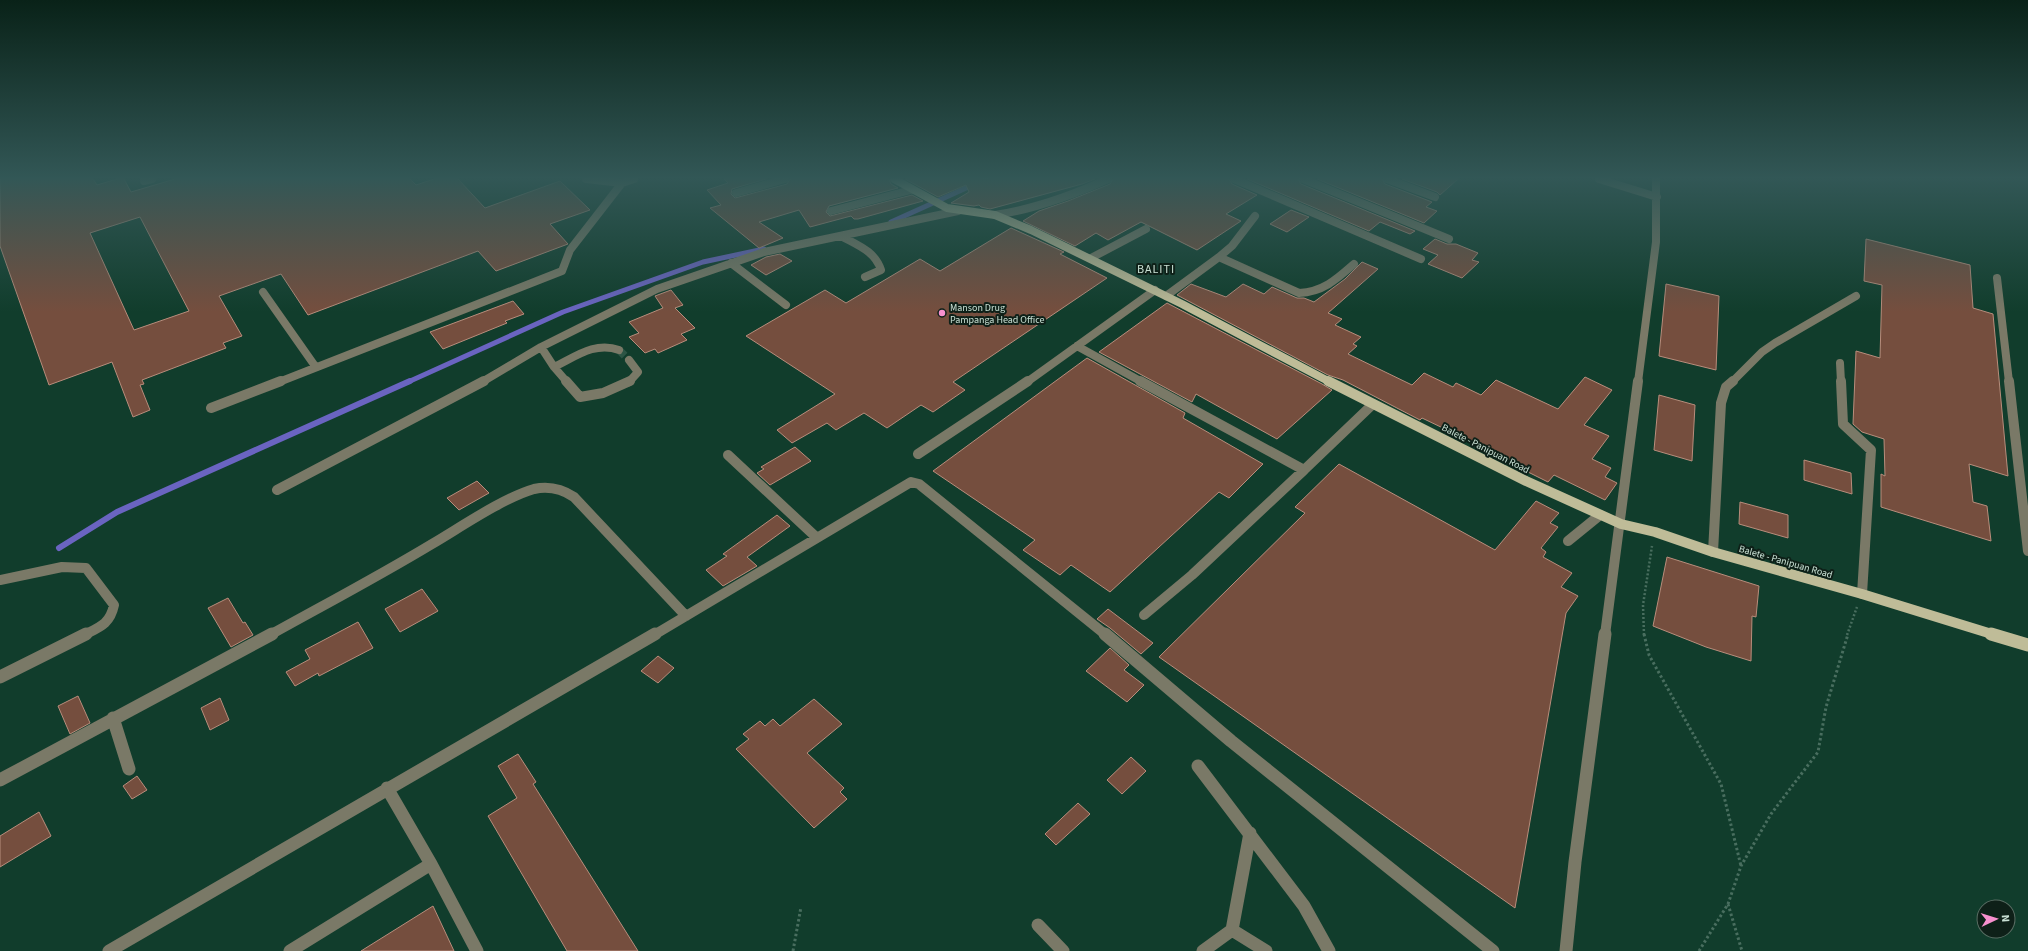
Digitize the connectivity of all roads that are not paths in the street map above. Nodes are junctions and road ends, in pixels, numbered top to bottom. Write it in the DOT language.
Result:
graph roads {
  1 [pos="591,223"];
  2 [pos="900,223"];
  3 [pos="1015,223"];
  4 [pos="1249,223"];
  5 [pos="1338,223"];
  6 [pos="1411,223"];
  7 [pos="1656,223"];
  8 [pos="1146,229"];
  9 [pos="841,236"];
  10 [pos="1449,239"];
  11 [pos="1219,257"];
  12 [pos="1091,258"];
  13 [pos="1421,259"];
  14 [pos="731,263"];
  15 [pos="1354,264"];
  16 [pos="865,277"];
  17 [pos="1997,278"];
  18 [pos="1156,290"];
  19 [pos="263,292"];
  20 [pos="1166,296"];
  21 [pos="1856,296"];
  22 [pos="786,305"];
  23 [pos="1077,346"];
  24 [pos="541,347"];
  25 [pos="619,350"];
  26 [pos="629,360"];
  27 [pos="1840,363"];
  28 [pos="315,366"];
  29 [pos="554,367"];
  30 [pos="1373,404"];
  31 [pos="211,408"];
  32 [pos="918,454"];
  33 [pos="728,455"];
  34 [pos="1304,470"];
  35 [pos="277,490"];
  36 [pos="2025,501"];
  37 [pos="1600,515"];
  38 [pos="1621,524"];
  39 [pos="816,538"];
  40 [pos="1568,541"];
  41 [pos="2028,551"];
  42 [pos="1713,552"];
  43 [pos="0,580"];
  44 [pos="1862,594"];
  45 [pos="686,616"];
  46 [pos="1144,616"];
  47 [pos="2028,645"];
  48 [pos="0,677"];
  49 [pos="113,718"];
  50 [pos="1198,766"];
  51 [pos="129,769"];
  52 [pos="0,780"];
  53 [pos="387,788"];
  54 [pos="1250,833"];
  55 [pos="431,864"];
  56 [pos="1038,924"];
  57 [pos="1232,930"];
  58 [pos="109,951"];
  59 [pos="290,951"];
  60 [pos="477,951"];
  61 [pos="1063,951"];
  62 [pos="1203,951"];
  63 [pos="1266,951"];
  64 [pos="1329,951"];
  65 [pos="1493,951"];
  66 [pos="1566,951"];
  1 -- 28 [label="street"];
  2 -- 9 [label="street"];
  3 -- 12 [label="main road, Balete - Panipuan Road"];
  4 -- 11 [label="street"];
  5 -- 13 [label="street"];
  6 -- 10 [label="street"];
  7 -- 38 [label="street"];
  8 -- 12 [label="street"];
  9 -- 14 [label="street"];
  9 -- 16 [label="street"];
  11 -- 15 [label="street"];
  11 -- 20 [label="street"];
  12 -- 18 [label="main road, Balete - Panipuan Road"];
  14 -- 22 [label="street"];
  14 -- 24 [label="street"];
  17 -- 36 [label="street"];
  18 -- 20 [label="main road, Balete - Panipuan Road"];
  18 -- 23 [label="street"];
  19 -- 28 [label="street"];
  20 -- 30 [label="main road, Balete - Panipuan Road"];
  21 -- 42 [label="street"];
  23 -- 32 [label="street"];
  23 -- 34 [label="street"];
  24 -- 29 [label="street"];
  24 -- 35 [label="street"];
  25 -- 29 [label="street"];
  26 -- 29 [label="street"];
  27 -- 44 [label="street"];
  28 -- 31 [label="street"];
  30 -- 34 [label="street"];
  30 -- 37 [label="main road, Balete - Panipuan Road"];
  33 -- 39 [label="street"];
  34 -- 46 [label="street"];
  36 -- 41 [label="street"];
  37 -- 38 [label="main road, Balete - Panipuan Road"];
  37 -- 40 [label="street"];
  38 -- 42 [label="main road, Balete - Panipuan Road"];
  38 -- 66 [label="street"];
  39 -- 45 [label="street"];
  39 -- 65 [label="street"];
  42 -- 44 [label="main road, Balete - Panipuan Road"];
  43 -- 48 [label="street"];
  44 -- 47 [label="main road, Balete - Panipuan Road"];
  45 -- 49 [label="street"];
  45 -- 53 [label="street"];
  49 -- 51 [label="street"];
  49 -- 52 [label="street"];
  50 -- 54 [label="street"];
  53 -- 55 [label="street"];
  53 -- 58 [label="street"];
  54 -- 57 [label="street"];
  54 -- 64 [label="street"];
  55 -- 59 [label="street"];
  55 -- 60 [label="street"];
  56 -- 61 [label="street"];
  57 -- 62 [label="street"];
  57 -- 63 [label="street"];
}
